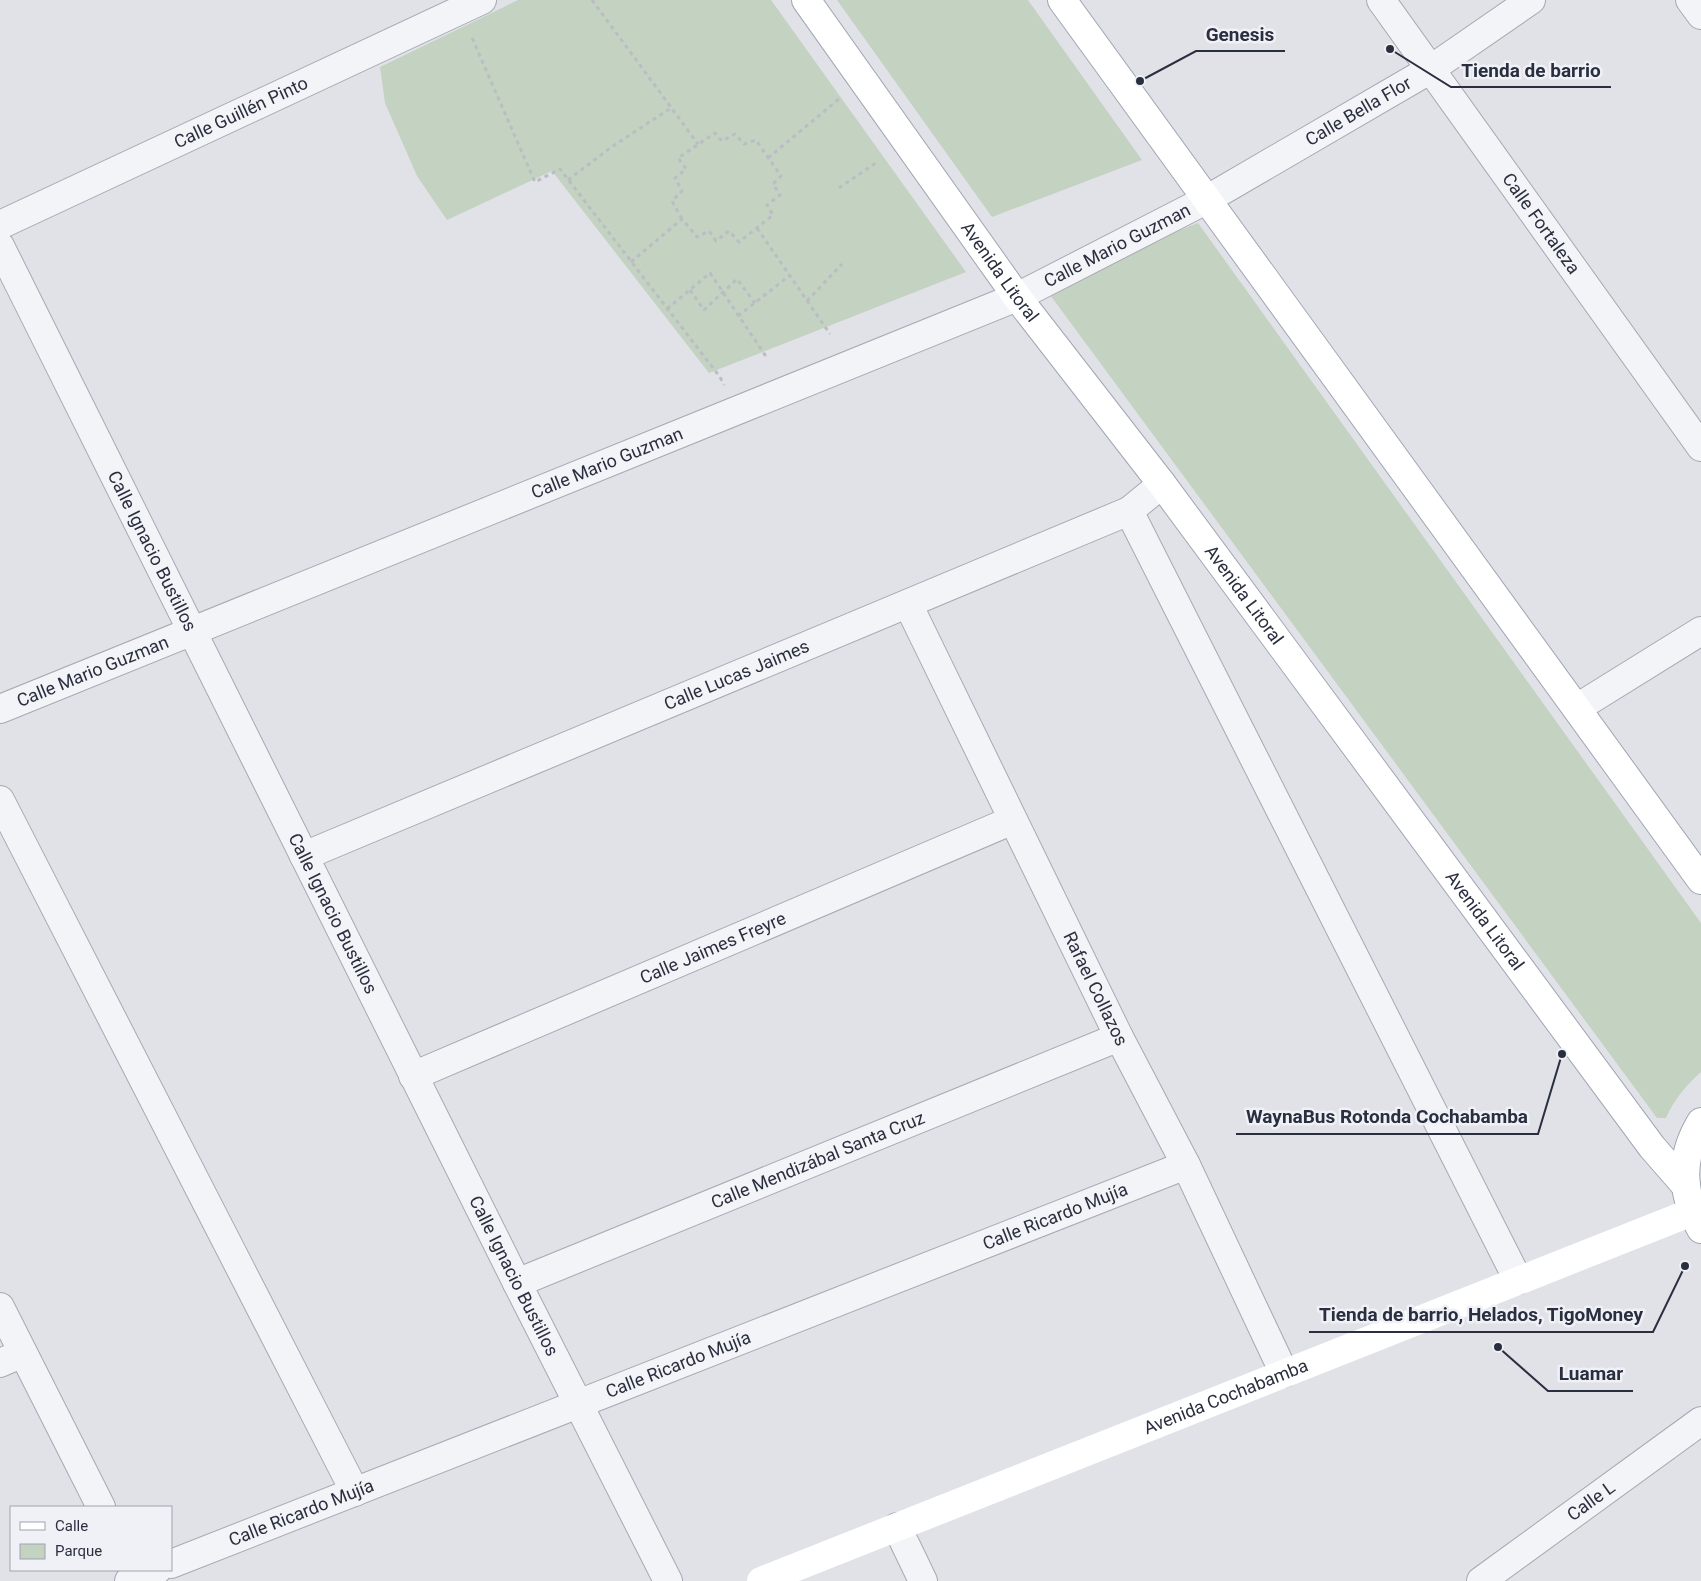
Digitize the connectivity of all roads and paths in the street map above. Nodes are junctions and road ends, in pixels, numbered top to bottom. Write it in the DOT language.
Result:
graph roads {
  1 [pos="482,0"];
  2 [pos="592,0"];
  3 [pos="806,0"];
  4 [pos="1062,0"];
  5 [pos="1381,0"];
  6 [pos="1531,0"];
  7 [pos="1690,0"];
  8 [pos="1701,15"];
  9 [pos="475,43"];
  10 [pos="1431,69"];
  11 [pos="862,79"];
  12 [pos="671,108"];
  13 [pos="698,144"];
  14 [pos="768,158"];
  15 [pos="877,162"];
  16 [pos="568,180"];
  17 [pos="839,188"];
  18 [pos="1206,200"];
  19 [pos="682,219"];
  20 [pos="0,225"];
  21 [pos="757,228"];
  22 [pos="0,246"];
  23 [pos="631,262"];
  24 [pos="842,264"];
  25 [pos="789,276"];
  26 [pos="690,290"];
  27 [pos="723,292"];
  28 [pos="1017,297"];
  29 [pos="807,301"];
  30 [pos="755,303"];
  31 [pos="667,309"];
  32 [pos="738,316"];
  33 [pos="830,334"];
  34 [pos="767,358"];
  35 [pos="720,377"];
  36 [pos="1701,447"];
  37 [pos="1162,484"];
  38 [pos="1129,511"];
  39 [pos="908,604"];
  40 [pos="192,631"];
  41 [pos="1701,631"];
  42 [pos="1577,708"];
  43 [pos="0,709"];
  44 [pos="0,800"];
  45 [pos="1013,820"];
  46 [pos="304,856"];
  47 [pos="1701,880"];
  48 [pos="1119,1037"];
  49 [pos="414,1076"];
  50 [pos="1701,1122"];
  51 [pos="1186,1165"];
  52 [pos="1693,1209"];
  53 [pos="1518,1280"];
  54 [pos="517,1283"];
  55 [pos="0,1307"];
  56 [pos="12,1358"];
  57 [pos="1284,1373"];
  58 [pos="578,1404"];
  59 [pos="1701,1421"];
  60 [pos="355,1492"];
  61 [pos="101,1506"];
  62 [pos="897,1527"];
  63 [pos="172,1564"];
  64 [pos="668,1581"];
  65 [pos="761,1581"];
  66 [pos="923,1581"];
  67 [pos="1481,1581"];
  1 -- 20 [label="street, Calle Guillén Pinto"];
  2 -- 12 [label="path"];
  3 -- 11 [label="main road, Avenida Litoral"];
  4 -- 18 [label="main road"];
  5 -- 10 [label="street, Calle Fortaleza"];
  6 -- 10 [label="street, Calle Bella Flor"];
  7 -- 8 [label="street"];
  9 -- 16 [label="path"];
  10 -- 18 [label="street, Calle Bella Flor"];
  10 -- 36 [label="street, Calle Fortaleza"];
  11 -- 14 [label="path"];
  11 -- 28 [label="main road, Avenida Litoral"];
  12 -- 13 [label="path"];
  12 -- 16 [label="path"];
  13 -- 14 [label="path"];
  13 -- 19 [label="path"];
  14 -- 21 [label="path"];
  15 -- 17 [label="path"];
  16 -- 23 [label="path"];
  18 -- 28 [label="street, Calle Mario Guzman"];
  18 -- 42 [label="main road"];
  19 -- 21 [label="path"];
  19 -- 23 [label="path"];
  21 -- 25 [label="path"];
  22 -- 40 [label="street, Calle Ignacio Bustillos"];
  23 -- 31 [label="path"];
  24 -- 29 [label="path"];
  25 -- 29 [label="path"];
  25 -- 30 [label="path"];
  26 -- 27 [label="path"];
  26 -- 27 [label="path"];
  26 -- 31 [label="path"];
  27 -- 30 [label="path"];
  27 -- 32 [label="path"];
  28 -- 37 [label="main road, Avenida Litoral"];
  28 -- 40 [label="street, Calle Mario Guzman"];
  29 -- 33 [label="path"];
  30 -- 32 [label="path"];
  31 -- 35 [label="path"];
  32 -- 34 [label="path"];
  37 -- 38 [label="street, Calle Lucas Jaimes"];
  37 -- 52 [label="main road, Avenida Litoral"];
  38 -- 39 [label="street, Calle Lucas Jaimes"];
  38 -- 53 [label="street"];
  39 -- 45 [label="street, Rafael Collazos"];
  39 -- 46 [label="street, Calle Lucas Jaimes"];
  40 -- 43 [label="street, Calle Mario Guzman"];
  40 -- 46 [label="street, Calle Ignacio Bustillos"];
  41 -- 42 [label="street"];
  42 -- 47 [label="main road"];
  44 -- 60 [label="street"];
  45 -- 48 [label="street, Rafael Collazos"];
  45 -- 49 [label="street, Calle Jaimes Freyre"];
  46 -- 49 [label="street, Calle Ignacio Bustillos"];
  48 -- 51 [label="street, Rafael Collazos"];
  48 -- 54 [label="street, Calle Mendizábal Santa Cruz"];
  49 -- 54 [label="street, Calle Ignacio Bustillos"];
  50 -- 52 [label="main road"];
  51 -- 57 [label="street, Rafael Collazos"];
  51 -- 58 [label="street, Calle Ricardo Mujía"];
  52 -- 53 [label="main road, Avenida Cochabamba"];
  53 -- 57 [label="main road, Avenida Cochabamba"];
  54 -- 58 [label="street, Calle Ignacio Bustillos"];
  55 -- 56 [label="street"];
  56 -- 61 [label="street"];
  57 -- 62 [label="main road, Avenida Cochabamba"];
  58 -- 60 [label="street, Calle Ricardo Mujía"];
  58 -- 64 [label="street, Calle Ignacio Bustillos"];
  59 -- 67 [label="street, Calle L"];
  60 -- 63 [label="street, Calle Ricardo Mujía"];
  62 -- 65 [label="main road, Avenida Cochabamba"];
  62 -- 66 [label="street"];
}
